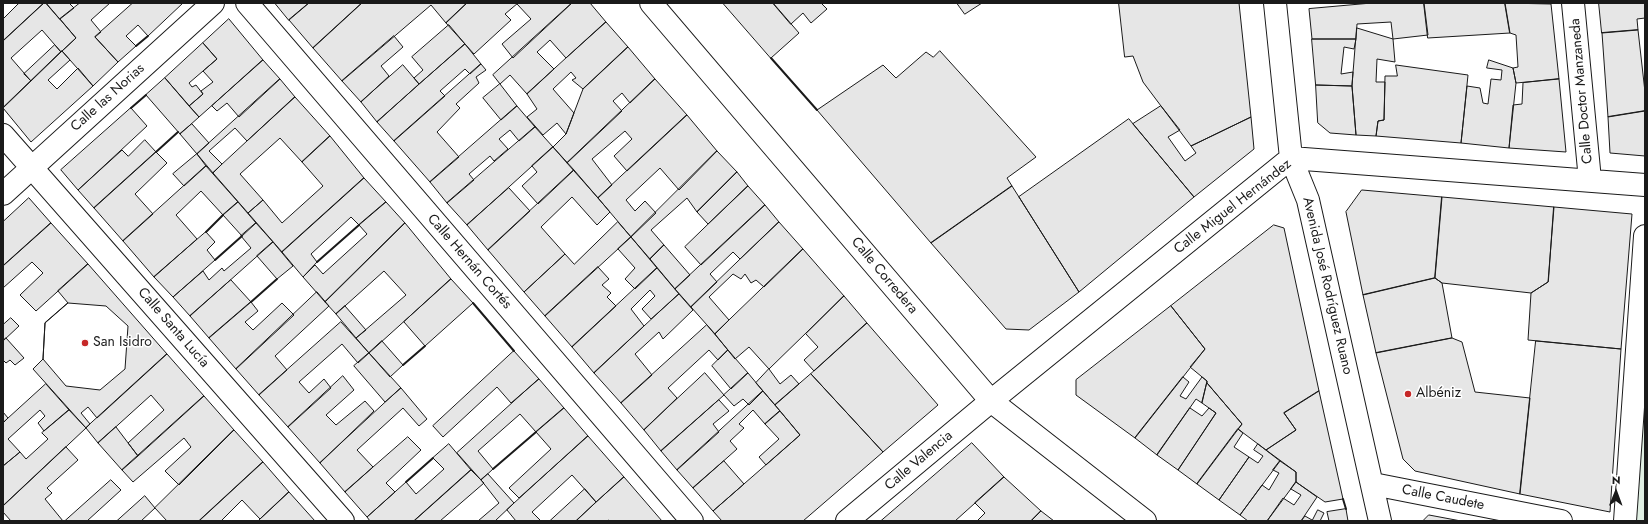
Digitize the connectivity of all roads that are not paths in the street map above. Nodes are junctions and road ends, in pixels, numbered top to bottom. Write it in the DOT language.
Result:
graph roads {
  1 [pos="213,3"];
  2 [pos="247,3"];
  3 [pos="651,3"];
  4 [pos="1275,3"];
  5 [pos="1573,3"];
  6 [pos="3,135"];
  7 [pos="1291,158"];
  8 [pos="32,168"];
  9 [pos="1590,180"];
  10 [pos="1645,185"];
  11 [pos="3,194"];
  12 [pos="1645,236"];
  13 [pos="991,401"];
  14 [pos="1373,484"];
  15 [pos="343,521"];
  16 [pos="692,521"];
  17 [pos="847,521"];
  18 [pos="1145,521"];
  19 [pos="1380,521"];
  20 [pos="1561,521"];
  21 [pos="1625,521"];
  1 -- 8 [label="street, Calle las Norias"];
  2 -- 16 [label="street, Calle Hernán Cortés"];
  3 -- 13 [label="street, Calle Corredera"];
  4 -- 7 [label="street, Avenida José Rodríguez Ruano"];
  5 -- 9 [label="street, Calle Doctor Manzaneda"];
  6 -- 8 [label="street, Calle Santa Lucía"];
  7 -- 9 [label="street, Calle Miguel Hernández"];
  7 -- 13 [label="street, Calle Miguel Hernández"];
  7 -- 14 [label="street, Avenida José Rodríguez Ruano"];
  8 -- 11 [label="street, Calle las Norias"];
  8 -- 15 [label="street, Calle Santa Lucía"];
  9 -- 10 [label="street, Calle Miguel Hernández"];
  12 -- 21 [label="street"];
  13 -- 17 [label="street, Calle Valencia"];
  13 -- 18 [label="street, Calle Corredera"];
  14 -- 19 [label="street, Avenida José Rodríguez Ruano"];
  14 -- 20 [label="street, Calle Caudete"];
}
